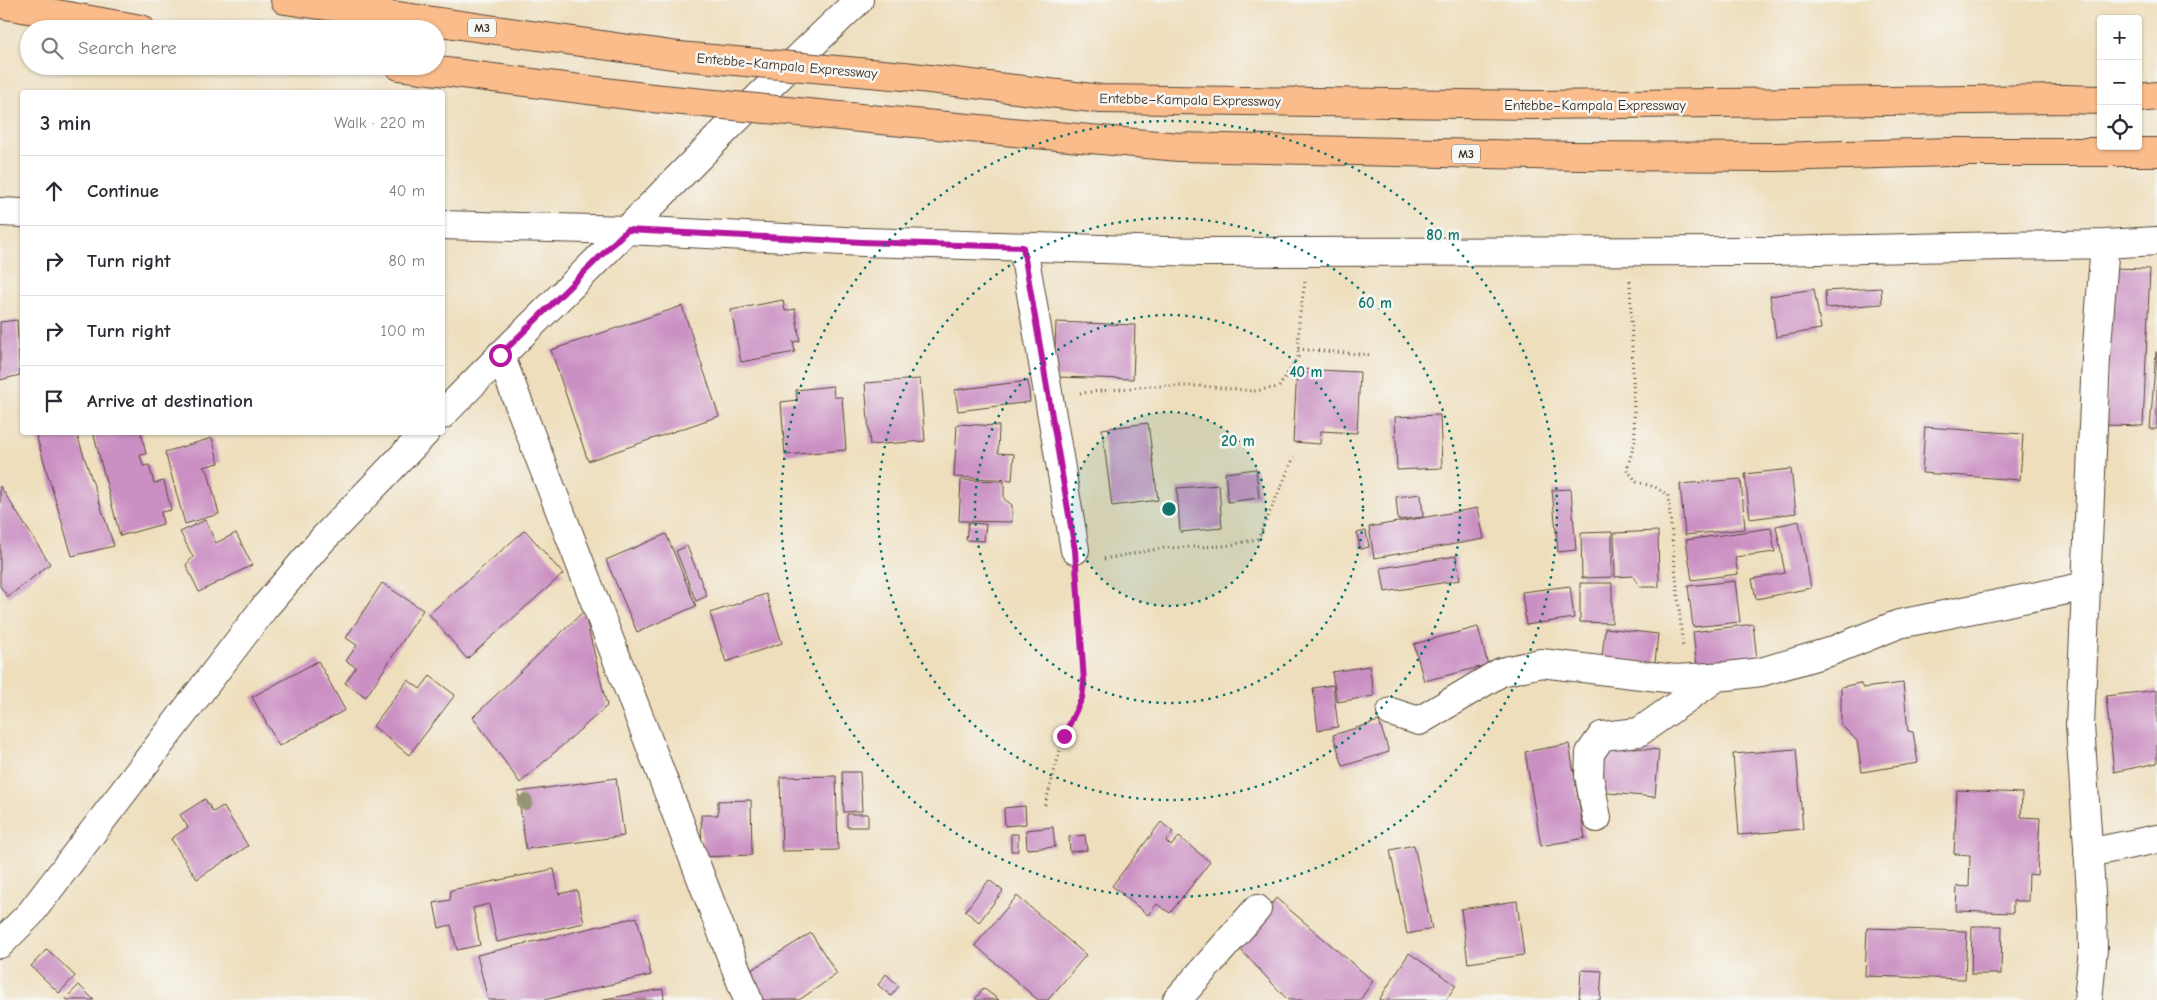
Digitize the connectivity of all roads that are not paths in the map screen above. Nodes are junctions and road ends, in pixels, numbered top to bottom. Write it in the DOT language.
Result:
graph roads {
  1 [pos="285,0"];
  2 [pos="859,0"];
  3 [pos="0,4"];
  4 [pos="90,20"];
  5 [pos="426,20"];
  6 [pos="445,23"];
  7 [pos="445,72"];
  8 [pos="2157,96"];
  9 [pos="2142,98"];
  10 [pos="2097,100"];
  11 [pos="2157,152"];
  12 [pos="0,212"];
  13 [pos="20,213"];
  14 [pos="445,226"];
  15 [pos="627,230"];
  16 [pos="2157,241"];
  17 [pos="2105,244"];
  18 [pos="1023,247"];
  19 [pos="500,355"];
  20 [pos="445,412"];
  21 [pos="423,435"];
  22 [pos="1076,557"];
  23 [pos="2087,586"];
  24 [pos="1706,677"];
  25 [pos="1391,712"];
  26 [pos="1597,818"];
  27 [pos="2157,839"];
  28 [pos="2088,853"];
  29 [pos="1258,909"];
  30 [pos="0,944"];
  31 [pos="748,1000"];
  32 [pos="1177,1000"];
  33 [pos="2088,1000"];
  1 -- 5 [label="highway, Entebbe–Kampala Expressway / M3, bridge"];
  2 -- 15 [label="street"];
  3 -- 4 [label="highway"];
  6 -- 10 [label="highway, Entebbe–Kampala Expressway / M3, bridge"];
  7 -- 11 [label="highway, M3, bridge"];
  8 -- 9 [label="highway"];
  12 -- 13 [label="street"];
  14 -- 15 [label="street"];
  15 -- 18 [label="street"];
  15 -- 19 [label="street"];
  16 -- 17 [label="street"];
  17 -- 18 [label="street"];
  17 -- 23 [label="street"];
  18 -- 22 [label="street"];
  19 -- 20 [label="street"];
  19 -- 31 [label="street"];
  21 -- 30 [label="street"];
  23 -- 24 [label="street"];
  23 -- 28 [label="street"];
  24 -- 25 [label="street"];
  24 -- 26 [label="street"];
  27 -- 28 [label="street"];
  28 -- 33 [label="street"];
  29 -- 32 [label="street"];
}
